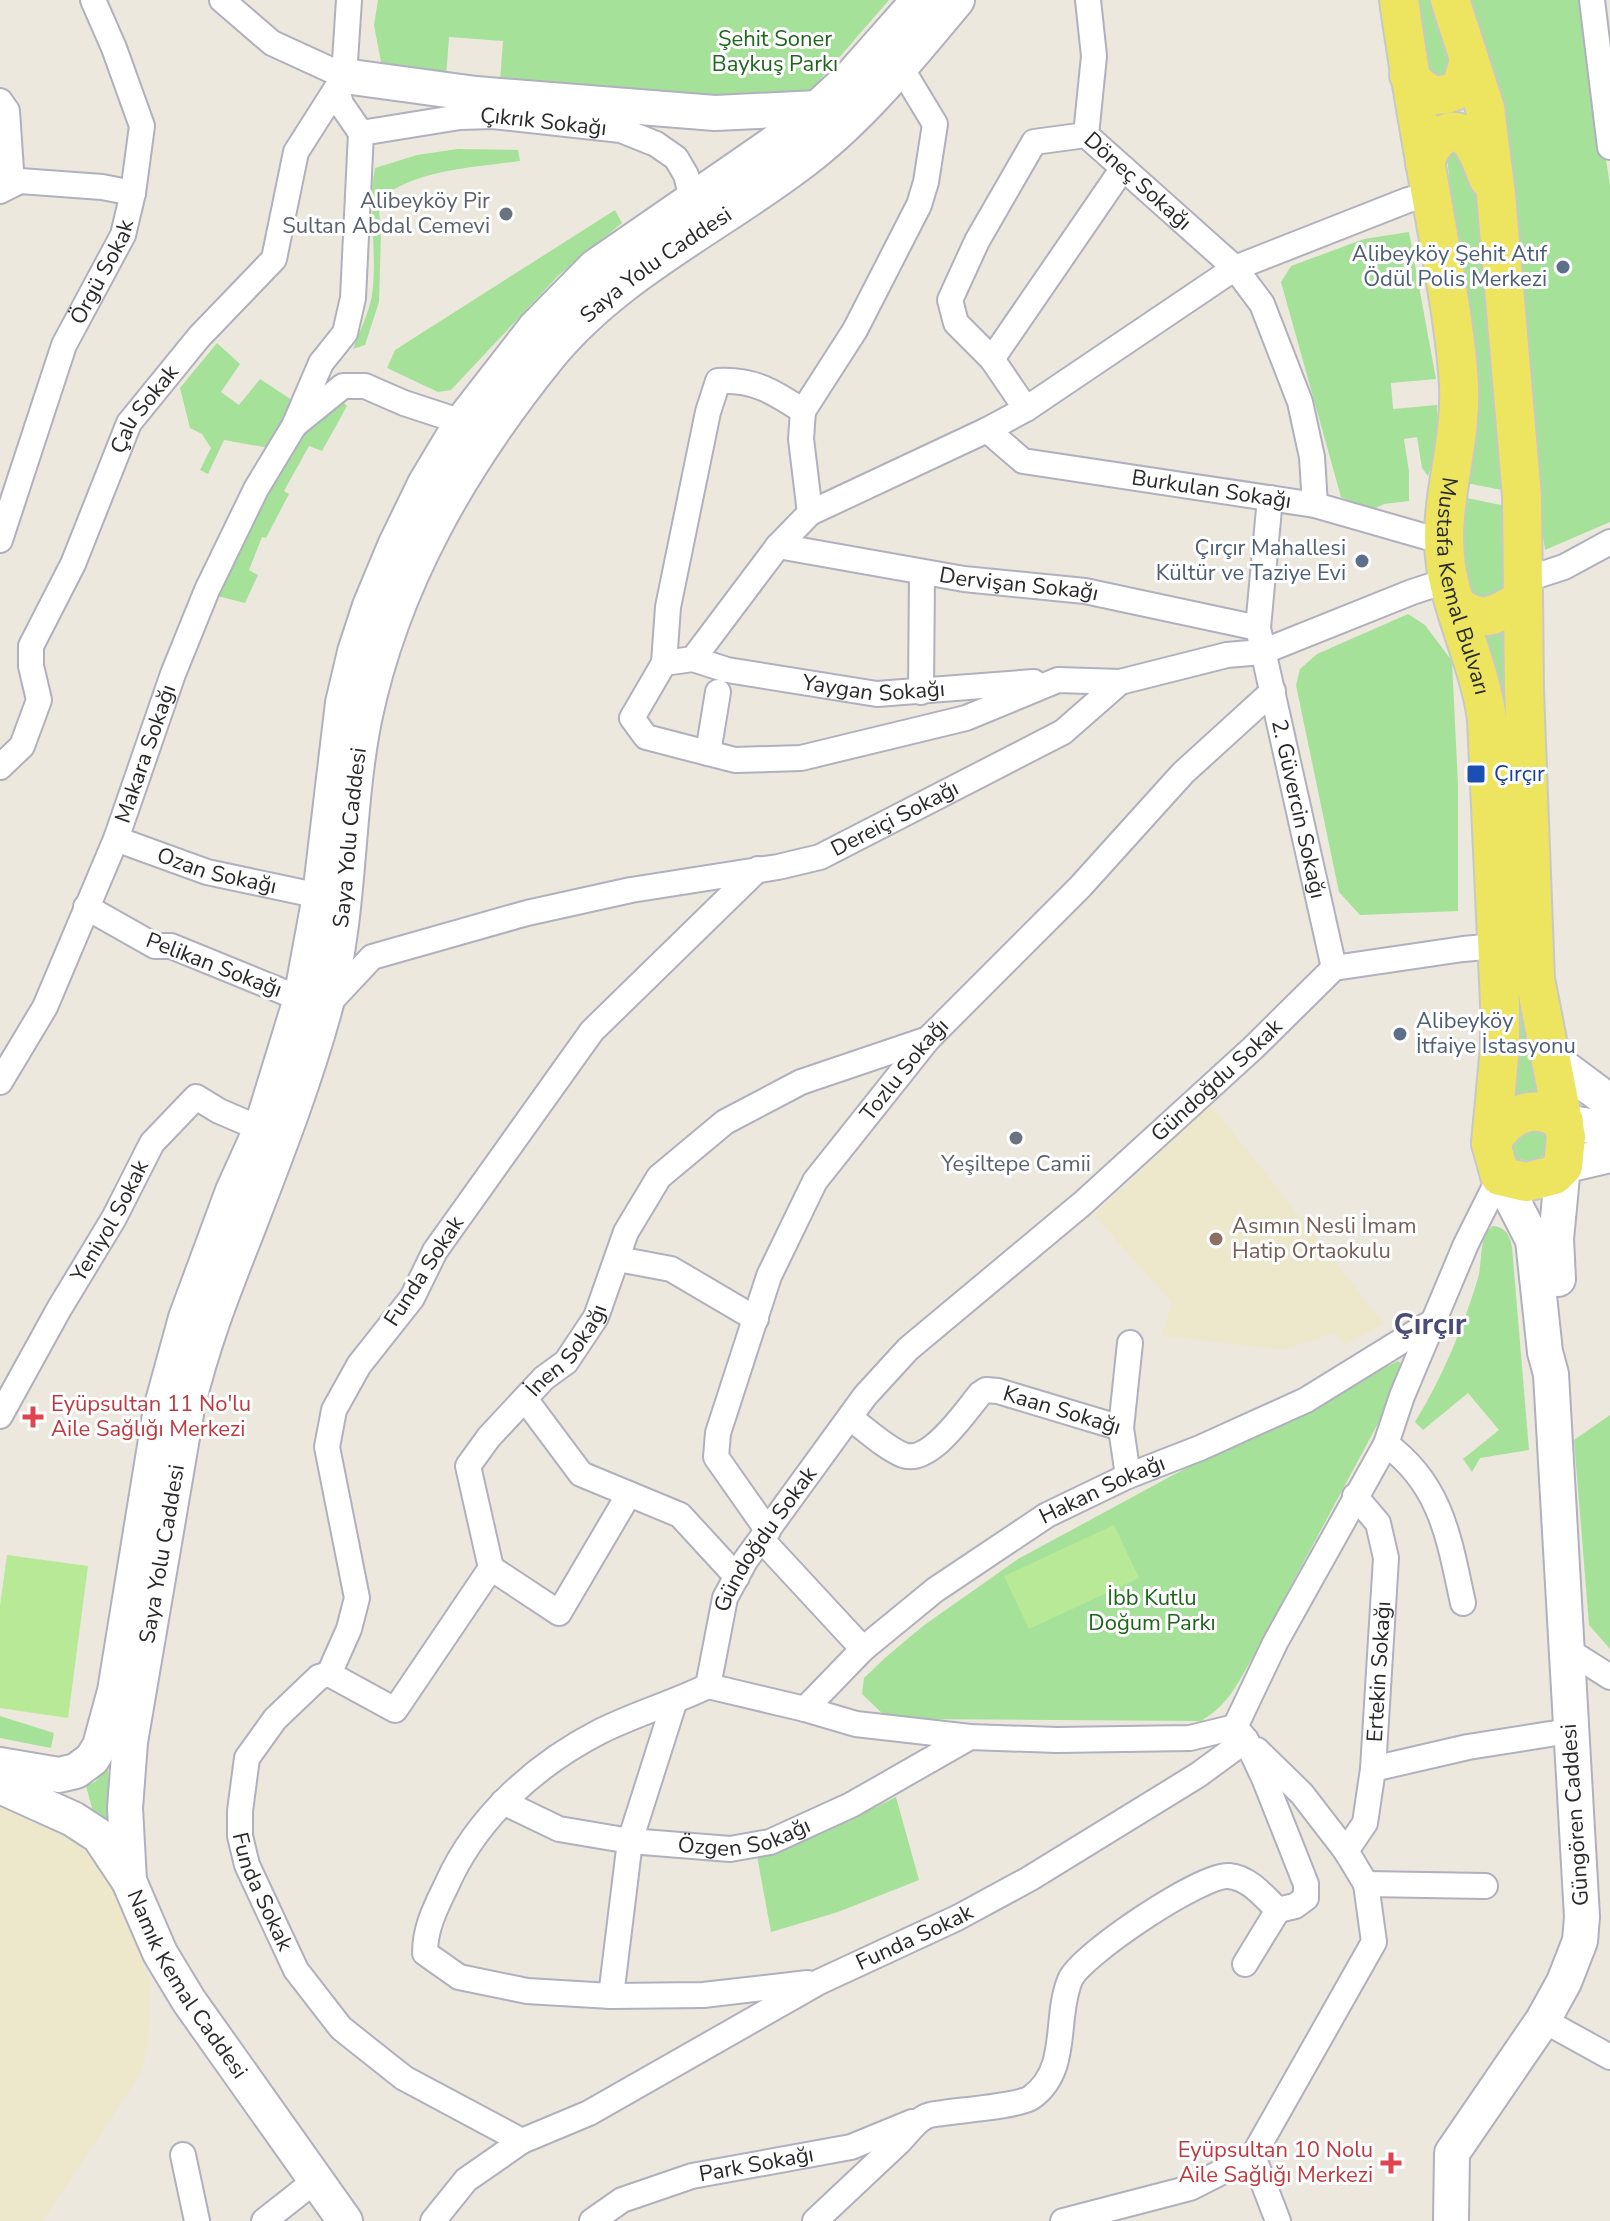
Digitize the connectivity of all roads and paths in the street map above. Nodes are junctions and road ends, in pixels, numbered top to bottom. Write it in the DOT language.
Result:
graph roads {
  1 [pos="93,0"];
  2 [pos="222,0"];
  3 [pos="349,0"];
  4 [pos="919,0"];
  5 [pos="957,0"];
  6 [pos="1088,0"];
  7 [pos="1399,0"];
  8 [pos="1450,0"];
  9 [pos="1592,0"];
  10 [pos="1469,59"];
  11 [pos="900,66"];
  12 [pos="1409,75"];
  13 [pos="344,76"];
  14 [pos="0,101"];
  15 [pos="818,108"];
  16 [pos="715,113"];
  17 [pos="361,133"];
  18 [pos="1086,135"];
  19 [pos="1610,147"];
  20 [pos="765,149"];
  21 [pos="1123,168"];
  22 [pos="1428,178"];
  23 [pos="0,189"];
  24 [pos="133,193"];
  25 [pos="1496,195"];
  26 [pos="692,198"];
  27 [pos="748,200"];
  28 [pos="1235,268"];
  29 [pos="992,359"];
  30 [pos="1026,409"];
  31 [pos="803,411"];
  32 [pos="294,426"];
  33 [pos="478,427"];
  34 [pos="987,430"];
  35 [pos="1270,498"];
  36 [pos="1315,505"];
  37 [pos="5,510"];
  38 [pos="810,513"];
  39 [pos="0,540"];
  40 [pos="1444,542"];
  41 [pos="1610,542"];
  42 [pos="778,546"];
  43 [pos="922,572"];
  44 [pos="1524,590"];
  45 [pos="1453,592"];
  46 [pos="1260,640"];
  47 [pos="693,659"];
  48 [pos="664,663"];
  49 [pos="1058,680"];
  50 [pos="1120,682"];
  51 [pos="1273,691"];
  52 [pos="718,692"];
  53 [pos="921,692"];
  54 [pos="708,753"];
  55 [pos="0,767"];
  56 [pos="116,839"];
  57 [pos="758,869"];
  58 [pos="320,896"];
  59 [pos="86,907"];
  60 [pos="1497,946"];
  61 [pos="1334,968"];
  62 [pos="314,1002"];
  63 [pos="928,1039"];
  64 [pos="1551,1058"];
  65 [pos="0,1082"];
  66 [pos="1610,1102"];
  67 [pos="1564,1122"];
  68 [pos="261,1129"];
  69 [pos="1610,1129"];
  70 [pos="1610,1155"];
  71 [pos="1496,1160"];
  72 [pos="1563,1166"];
  73 [pos="618,1259"];
  74 [pos="756,1319"];
  75 [pos="1434,1321"];
  76 [pos="1130,1343"];
  77 [pos="1551,1374"];
  78 [pos="525,1399"];
  79 [pos="0,1416"];
  80 [pos="850,1418"];
  81 [pos="1121,1428"];
  82 [pos="1386,1444"];
  83 [pos="1128,1476"];
  84 [pos="629,1494"];
  85 [pos="1355,1496"];
  86 [pos="765,1535"];
  87 [pos="491,1568"];
  88 [pos="737,1577"];
  89 [pos="1463,1603"];
  90 [pos="863,1649"];
  91 [pos="1566,1649"];
  92 [pos="329,1674"];
  93 [pos="1610,1677"];
  94 [pos="708,1686"];
  95 [pos="674,1703"];
  96 [pos="805,1709"];
  97 [pos="1569,1731"];
  98 [pos="1241,1734"];
  99 [pos="970,1737"];
  100 [pos="0,1765"];
  101 [pos="1373,1769"];
  102 [pos="0,1786"];
  103 [pos="503,1802"];
  104 [pos="630,1841"];
  105 [pos="1346,1851"];
  106 [pos="129,1881"];
  107 [pos="1366,1884"];
  108 [pos="1485,1886"];
  109 [pos="1278,1910"];
  110 [pos="1245,1964"];
  111 [pos="819,1982"];
  112 [pos="611,1996"];
  113 [pos="1543,2020"];
  114 [pos="1610,2057"];
  115 [pos="925,2116"];
  116 [pos="522,2141"];
  117 [pos="183,2155"];
  118 [pos="1253,2156"];
  119 [pos="316,2180"];
  120 [pos="197,2221"];
  121 [pos="264,2221"];
  122 [pos="345,2221"];
  123 [pos="433,2221"];
  124 [pos="592,2221"];
  125 [pos="815,2221"];
  126 [pos="1063,2221"];
  127 [pos="1278,2221"];
  128 [pos="1451,2221"];
  1 -- 24 [label="street, Örgü Sokak"];
  2 -- 13 [label="street"];
  3 -- 13 [label="street"];
  4 -- 15 [label="main road, Saya Yolu Caddesi"];
  5 -- 11 [label="main road, Saya Yolu Caddesi"];
  6 -- 18 [label="street"];
  7 -- 12 [label="main road, Mustafa Kemal Bulvarı"];
  8 -- 10 [label="main road, Mustafa Kemal Bulvarı"];
  9 -- 19 [label="street"];
  10 -- 12 [label="main road"];
  10 -- 25 [label="main road, Mustafa Kemal Bulvarı"];
  11 -- 27 [label="main road, Saya Yolu Caddesi"];
  11 -- 31 [label="street"];
  12 -- 22 [label="main road, Mustafa Kemal Bulvarı"];
  13 -- 16 [label="main road"];
  13 -- 17 [label="street"];
  13 -- 55 [label="street, Çalı Sokak"];
  14 -- 23 [label="street"];
  15 -- 16 [label="main road"];
  15 -- 20 [label="main road, Saya Yolu Caddesi"];
  16 -- 20 [label="main road"];
  17 -- 26 [label="street, Çıkrık Sokağı"];
  17 -- 32 [label="street"];
  18 -- 21 [label="street, Döneç Sokağı"];
  18 -- 29 [label="street, Döneç Sokağı"];
  20 -- 26 [label="main road, Saya Yolu Caddesi"];
  20 -- 27 [label="main road"];
  21 -- 28 [label="street, Döneç Sokağı"];
  21 -- 29 [label="street"];
  22 -- 25 [label="main road"];
  22 -- 28 [label="street"];
  22 -- 40 [label="main road, Mustafa Kemal Bulvarı"];
  23 -- 24 [label="street"];
  24 -- 37 [label="street, Örgü Sokak"];
  25 -- 44 [label="main road, Mustafa Kemal Bulvarı"];
  26 -- 33 [label="main road, Saya Yolu Caddesi"];
  27 -- 33 [label="main road, Saya Yolu Caddesi"];
  28 -- 30 [label="street"];
  28 -- 36 [label="street, Döneç Sokağı"];
  29 -- 30 [label="street, Döneç Sokağı"];
  30 -- 34 [label="street"];
  31 -- 38 [label="street"];
  31 -- 48 [label="street"];
  32 -- 33 [label="street"];
  32 -- 56 [label="street, Makara Sokağı"];
  33 -- 58 [label="main road, Saya Yolu Caddesi"];
  33 -- 62 [label="main road, Saya Yolu Caddesi"];
  34 -- 35 [label="street, Burkulan Sokağı"];
  34 -- 38 [label="street"];
  35 -- 36 [label="street, Burkulan Sokağı"];
  35 -- 46 [label="street"];
  36 -- 40 [label="street, Burkulan Sokağı"];
  37 -- 39 [label="street, Örgü Sokak"];
  38 -- 42 [label="street"];
  40 -- 45 [label="main road, Mustafa Kemal Bulvarı"];
  41 -- 44 [label="street"];
  42 -- 43 [label="street, Dervişan Sokağı"];
  42 -- 47 [label="street"];
  43 -- 46 [label="street, Dervişan Sokağı"];
  43 -- 53 [label="street"];
  44 -- 45 [label="main road"];
  44 -- 64 [label="main road, Mustafa Kemal Bulvarı"];
  45 -- 46 [label="street, Dereiçi Sokağı"];
  45 -- 60 [label="main road, Mustafa Kemal Bulvarı"];
  46 -- 50 [label="street, Dereiçi Sokağı"];
  46 -- 51 [label="street, 2. Güvercin Sokağı"];
  47 -- 48 [label="street"];
  47 -- 53 [label="street, Yaygan Sokağı"];
  48 -- 54 [label="street"];
  49 -- 50 [label="street, Yaygan Sokağı"];
  49 -- 53 [label="street, Yaygan Sokağı"];
  49 -- 54 [label="street"];
  50 -- 57 [label="street, Dereiçi Sokağı"];
  51 -- 61 [label="street, 2. Güvercin Sokağı"];
  51 -- 63 [label="street, Tozlu Sokağı"];
  52 -- 54 [label="street"];
  56 -- 58 [label="street, Ozan Sokağı"];
  56 -- 59 [label="street, Makara Sokağı"];
  57 -- 62 [label="street, Dereiçi Sokağı"];
  57 -- 92 [label="street, Funda Sokak"];
  58 -- 62 [label="main road, Saya Yolu Caddesi"];
  59 -- 62 [label="street, Pelikan Sokağı"];
  59 -- 65 [label="street, Makara Sokağı"];
  60 -- 61 [label="street"];
  60 -- 71 [label="main road, Mustafa Kemal Bulvarı"];
  61 -- 80 [label="street, Gündoğdu Sokak"];
  62 -- 68 [label="main road, Saya Yolu Caddesi"];
  62 -- 106 [label="main road, Saya Yolu Caddesi"];
  63 -- 73 [label="street, İnen Sokağı"];
  63 -- 74 [label="street, Tozlu Sokağı"];
  64 -- 66 [label="main road"];
  64 -- 67 [label="main road, Mustafa Kemal Bulvarı"];
  67 -- 69 [label="main road"];
  67 -- 71 [label="main road"];
  67 -- 72 [label="main road, Mustafa Kemal Bulvarı"];
  68 -- 79 [label="street, Yeniyol Sokak"];
  68 -- 100 [label="main road, Saya Yolu Caddesi"];
  70 -- 72 [label="main road"];
  71 -- 72 [label="main road"];
  71 -- 75 [label="street"];
  71 -- 77 [label="main road, Güngören Caddesi"];
  72 -- 77 [label="main road, Güngören Caddesi"];
  73 -- 74 [label="street"];
  73 -- 78 [label="street, İnen Sokağı"];
  74 -- 86 [label="street, Tozlu Sokağı"];
  75 -- 82 [label="street"];
  75 -- 83 [label="street, Hakan Sokağı"];
  76 -- 81 [label="street"];
  77 -- 91 [label="main road, Güngören Caddesi"];
  78 -- 84 [label="street"];
  78 -- 87 [label="street, İnen Sokağı"];
  80 -- 81 [label="street, Kaan Sokağı"];
  80 -- 86 [label="street, Gündoğdu Sokak"];
  81 -- 83 [label="street, Kaan Sokağı"];
  82 -- 85 [label="street"];
  82 -- 89 [label="street"];
  83 -- 90 [label="street, Hakan Sokağı"];
  84 -- 87 [label="street"];
  84 -- 88 [label="street"];
  85 -- 98 [label="street"];
  85 -- 101 [label="street, Ertekin Sokağı"];
  86 -- 88 [label="street, Gündoğdu Sokak"];
  86 -- 90 [label="street"];
  87 -- 92 [label="street"];
  88 -- 94 [label="street, Gündoğdu Sokak"];
  90 -- 96 [label="street, Hakan Sokağı"];
  91 -- 93 [label="street"];
  91 -- 97 [label="main road, Güngören Caddesi"];
  92 -- 116 [label="street, Funda Sokak"];
  94 -- 95 [label="street"];
  94 -- 96 [label="street"];
  95 -- 103 [label="street"];
  95 -- 104 [label="street"];
  96 -- 99 [label="street"];
  97 -- 101 [label="street"];
  97 -- 113 [label="main road, Güngören Caddesi"];
  98 -- 99 [label="street"];
  98 -- 105 [label="street"];
  98 -- 109 [label="street"];
  98 -- 111 [label="street, Funda Sokak"];
  99 -- 104 [label="street, Özgen Sokağı"];
  101 -- 105 [label="street, Ertekin Sokağı"];
  102 -- 106 [label="main road, Namık Kemal Caddesi"];
  103 -- 104 [label="street, Özgen Sokağı"];
  103 -- 112 [label="street"];
  104 -- 112 [label="street"];
  105 -- 107 [label="street"];
  106 -- 119 [label="main road, Namık Kemal Caddesi"];
  107 -- 108 [label="street"];
  107 -- 118 [label="street"];
  109 -- 110 [label="street"];
  109 -- 115 [label="street, Park Sokağı"];
  111 -- 112 [label="street"];
  111 -- 116 [label="street, Funda Sokak"];
  113 -- 114 [label="street"];
  113 -- 128 [label="main road, Güngören Caddesi"];
  115 -- 124 [label="street, Park Sokağı"];
  115 -- 125 [label="street"];
  116 -- 123 [label="street"];
  117 -- 120 [label="street"];
  118 -- 126 [label="street"];
  118 -- 127 [label="street"];
  119 -- 121 [label="street"];
  119 -- 122 [label="main road, Namık Kemal Caddesi"];
}
